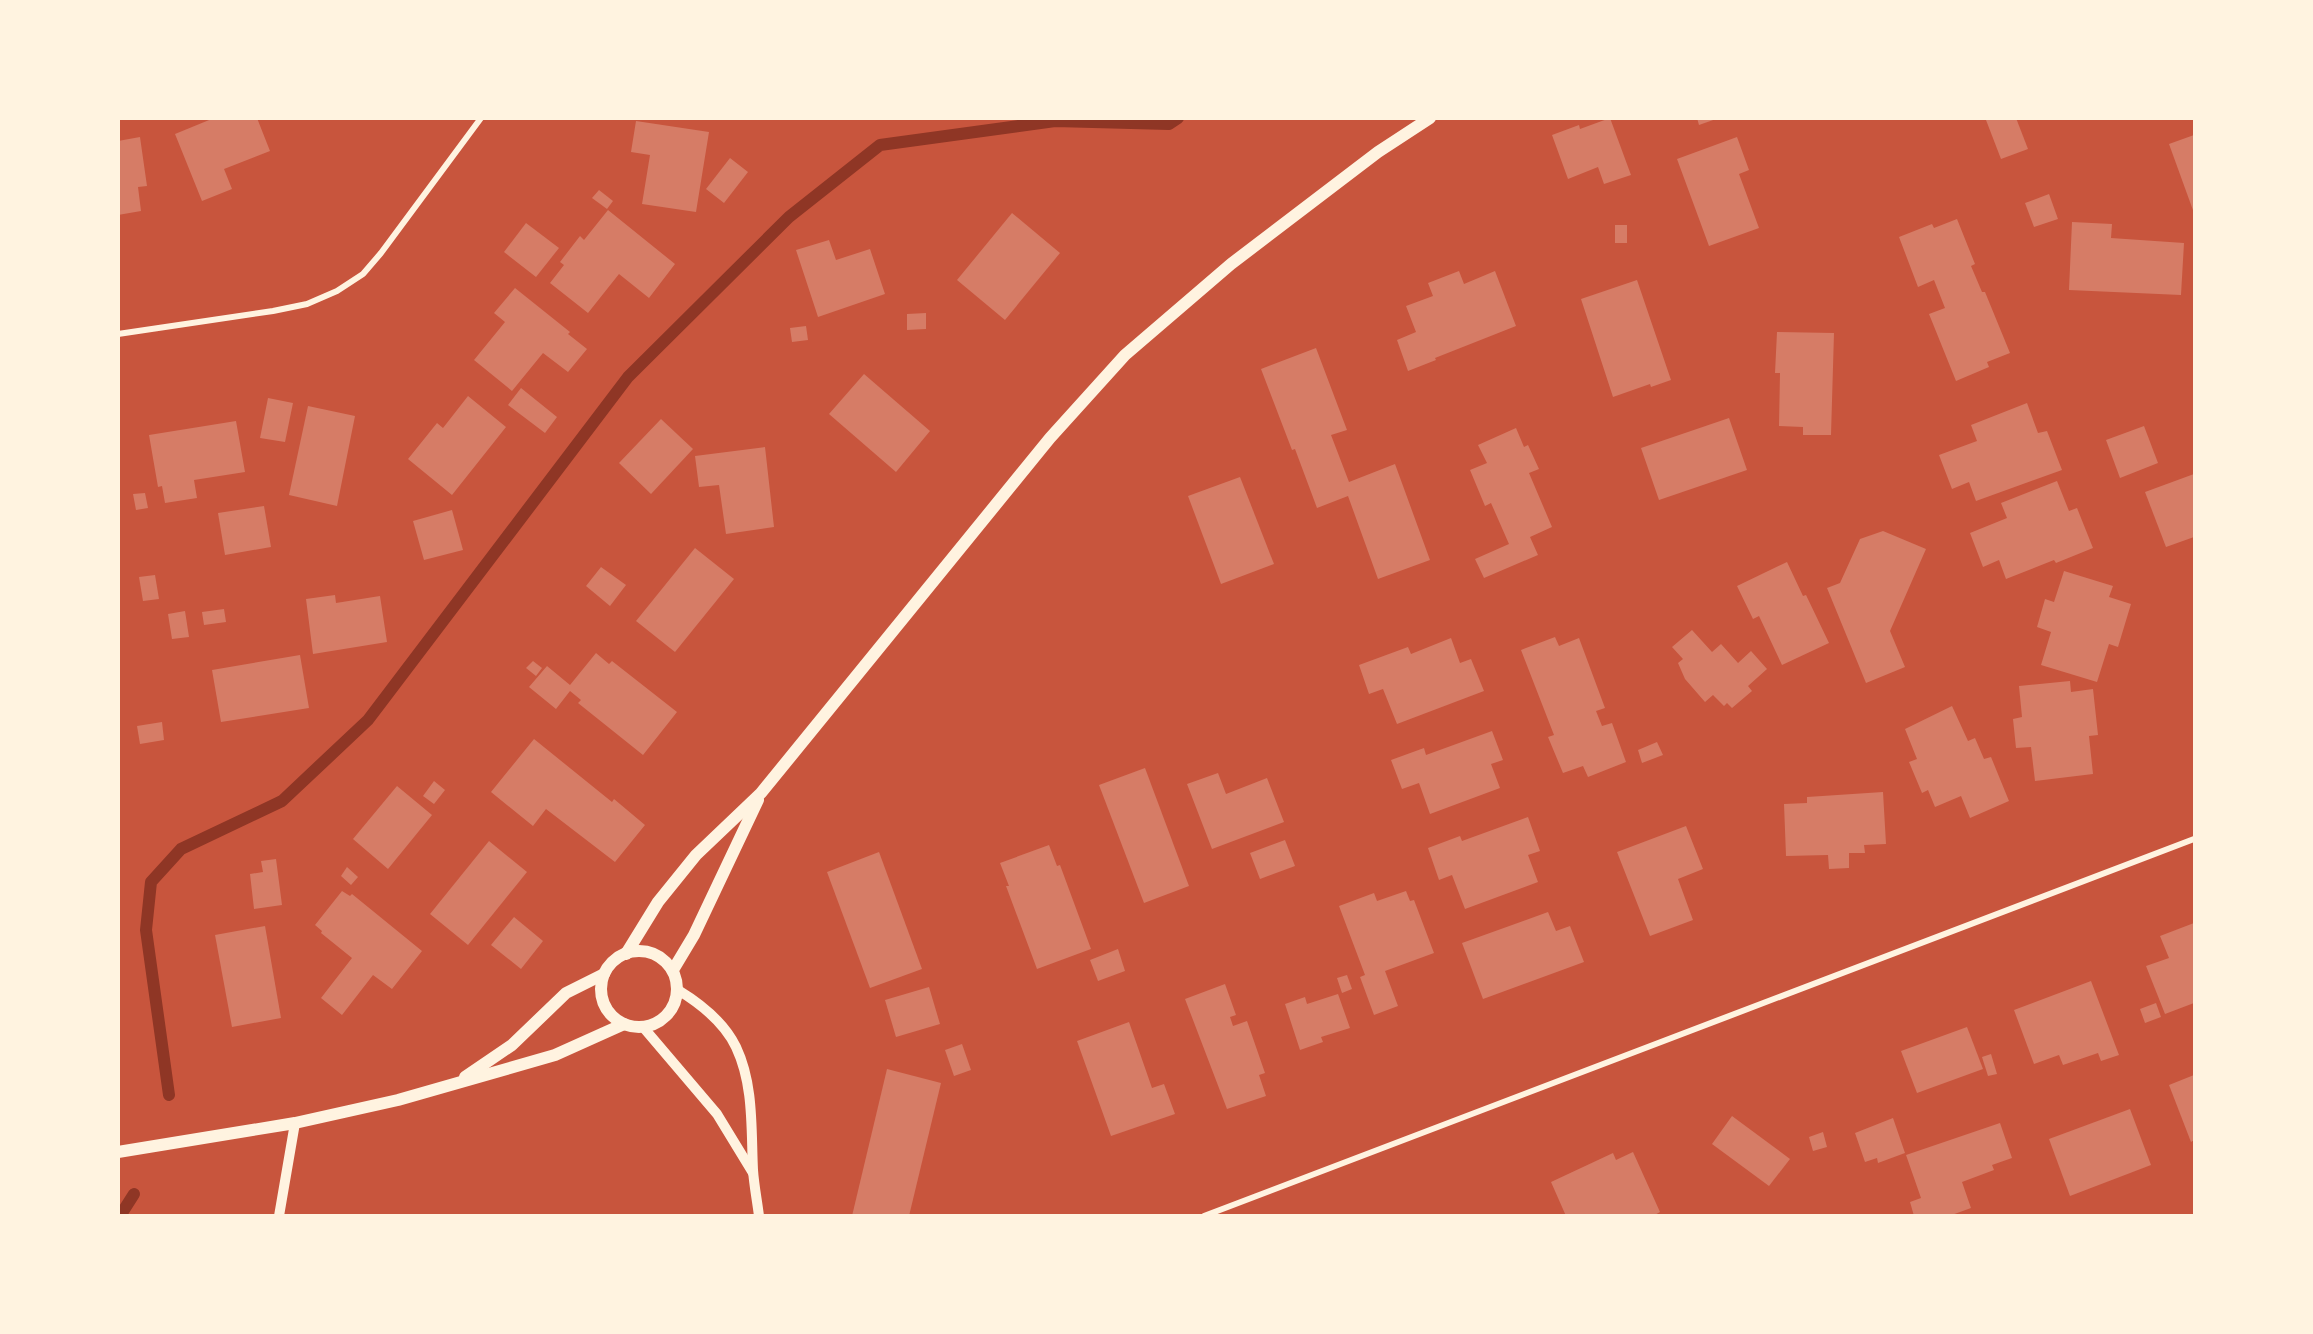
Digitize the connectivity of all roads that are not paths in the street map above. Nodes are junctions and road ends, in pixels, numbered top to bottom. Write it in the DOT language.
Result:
graph roads {
  1 [pos="482,118"];
  2 [pos="1430,118"];
  3 [pos="118,334"];
  4 [pos="761,793"];
  5 [pos="2194,839"];
  6 [pos="626,954"];
  7 [pos="673,970"];
  8 [pos="604,974"];
  9 [pos="678,990"];
  10 [pos="624,1024"];
  11 [pos="643,1027"];
  12 [pos="456,1083"];
  13 [pos="295,1123"];
  14 [pos="118,1152"];
  15 [pos="753,1173"];
  16 [pos="279,1215"];
  17 [pos="759,1215"];
  18 [pos="1204,1215"];
  1 -- 3 [label="street"];
  2 -- 4 [label="main road"];
  4 -- 6 [label="main road"];
  4 -- 7 [label="main road"];
  5 -- 18 [label="street"];
  6 -- 7 [label="main road"];
  6 -- 8 [label="main road"];
  7 -- 9 [label="main road"];
  8 -- 10 [label="main road"];
  8 -- 12 [label="main road"];
  9 -- 11 [label="main road"];
  9 -- 15 [label="street"];
  10 -- 11 [label="main road"];
  10 -- 12 [label="main road"];
  11 -- 15 [label="street"];
  12 -- 13 [label="main road"];
  13 -- 14 [label="main road"];
  13 -- 16 [label="street"];
  15 -- 17 [label="street"];
}
